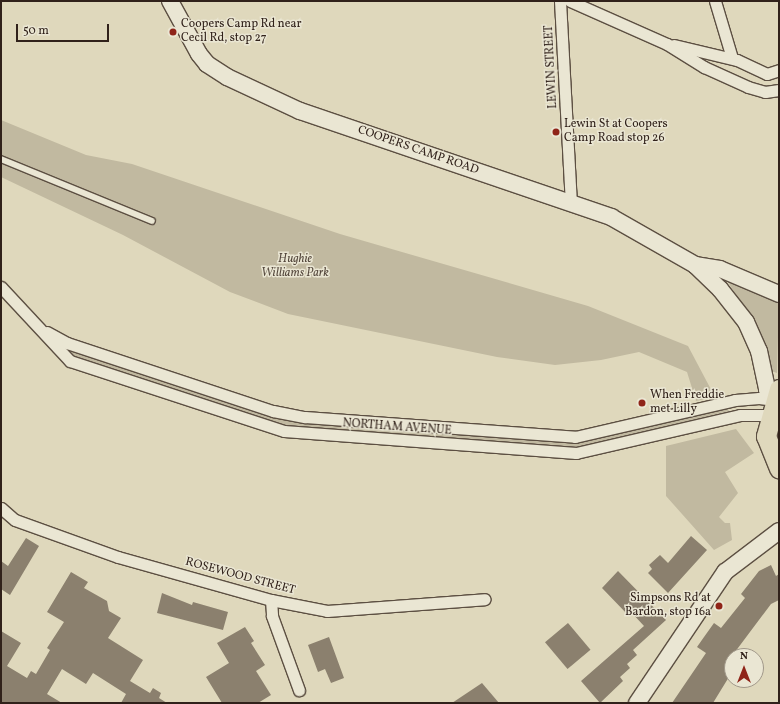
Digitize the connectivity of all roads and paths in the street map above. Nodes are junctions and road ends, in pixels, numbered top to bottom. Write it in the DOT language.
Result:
graph roads {
  1 [pos="170,1"];
  2 [pos="560,1"];
  3 [pos="570,1"];
  4 [pos="715,1"];
  5 [pos="667,44"];
  6 [pos="732,58"];
  7 [pos="779,70"];
  8 [pos="779,90"];
  9 [pos="1,159"];
  10 [pos="571,202"];
  11 [pos="152,221"];
  12 [pos="696,265"];
  13 [pos="1,287"];
  14 [pos="779,294"];
  15 [pos="43,330"];
  16 [pos="776,403"];
  17 [pos="779,469"];
  18 [pos="1,508"];
  19 [pos="779,521"];
  20 [pos="776,538"];
  21 [pos="485,599"];
  22 [pos="271,600"];
  23 [pos="299,690"];
  24 [pos="637,703"];
  1 -- 10 [label="main road, COOPERS CAMP ROAD"];
  2 -- 10 [label="street, LEWIN STREET"];
  3 -- 5 [label="street"];
  4 -- 6 [label="street"];
  5 -- 6 [label="street"];
  5 -- 8 [label="street"];
  6 -- 7 [label="street"];
  9 -- 11 [label="lane"];
  10 -- 12 [label="main road, COOPERS CAMP ROAD"];
  12 -- 14 [label="main road, COOPERS CAMP ROAD"];
  12 -- 16 [label="main road, COOPERS CAMP ROAD"];
  13 -- 15 [label="street, NORTHAM AVENUE"];
  15 -- 16 [label="street, NORTHAM AVENUE"];
  15 -- 16 [label="street, NORTHAM AVENUE"];
  16 -- 17 [label="highway"];
  18 -- 22 [label="street, ROSEWOOD STREET"];
  19 -- 20 [label="main road"];
  20 -- 24 [label="main road"];
  21 -- 22 [label="street, ROSEWOOD STREET"];
  22 -- 23 [label="street"];
}
